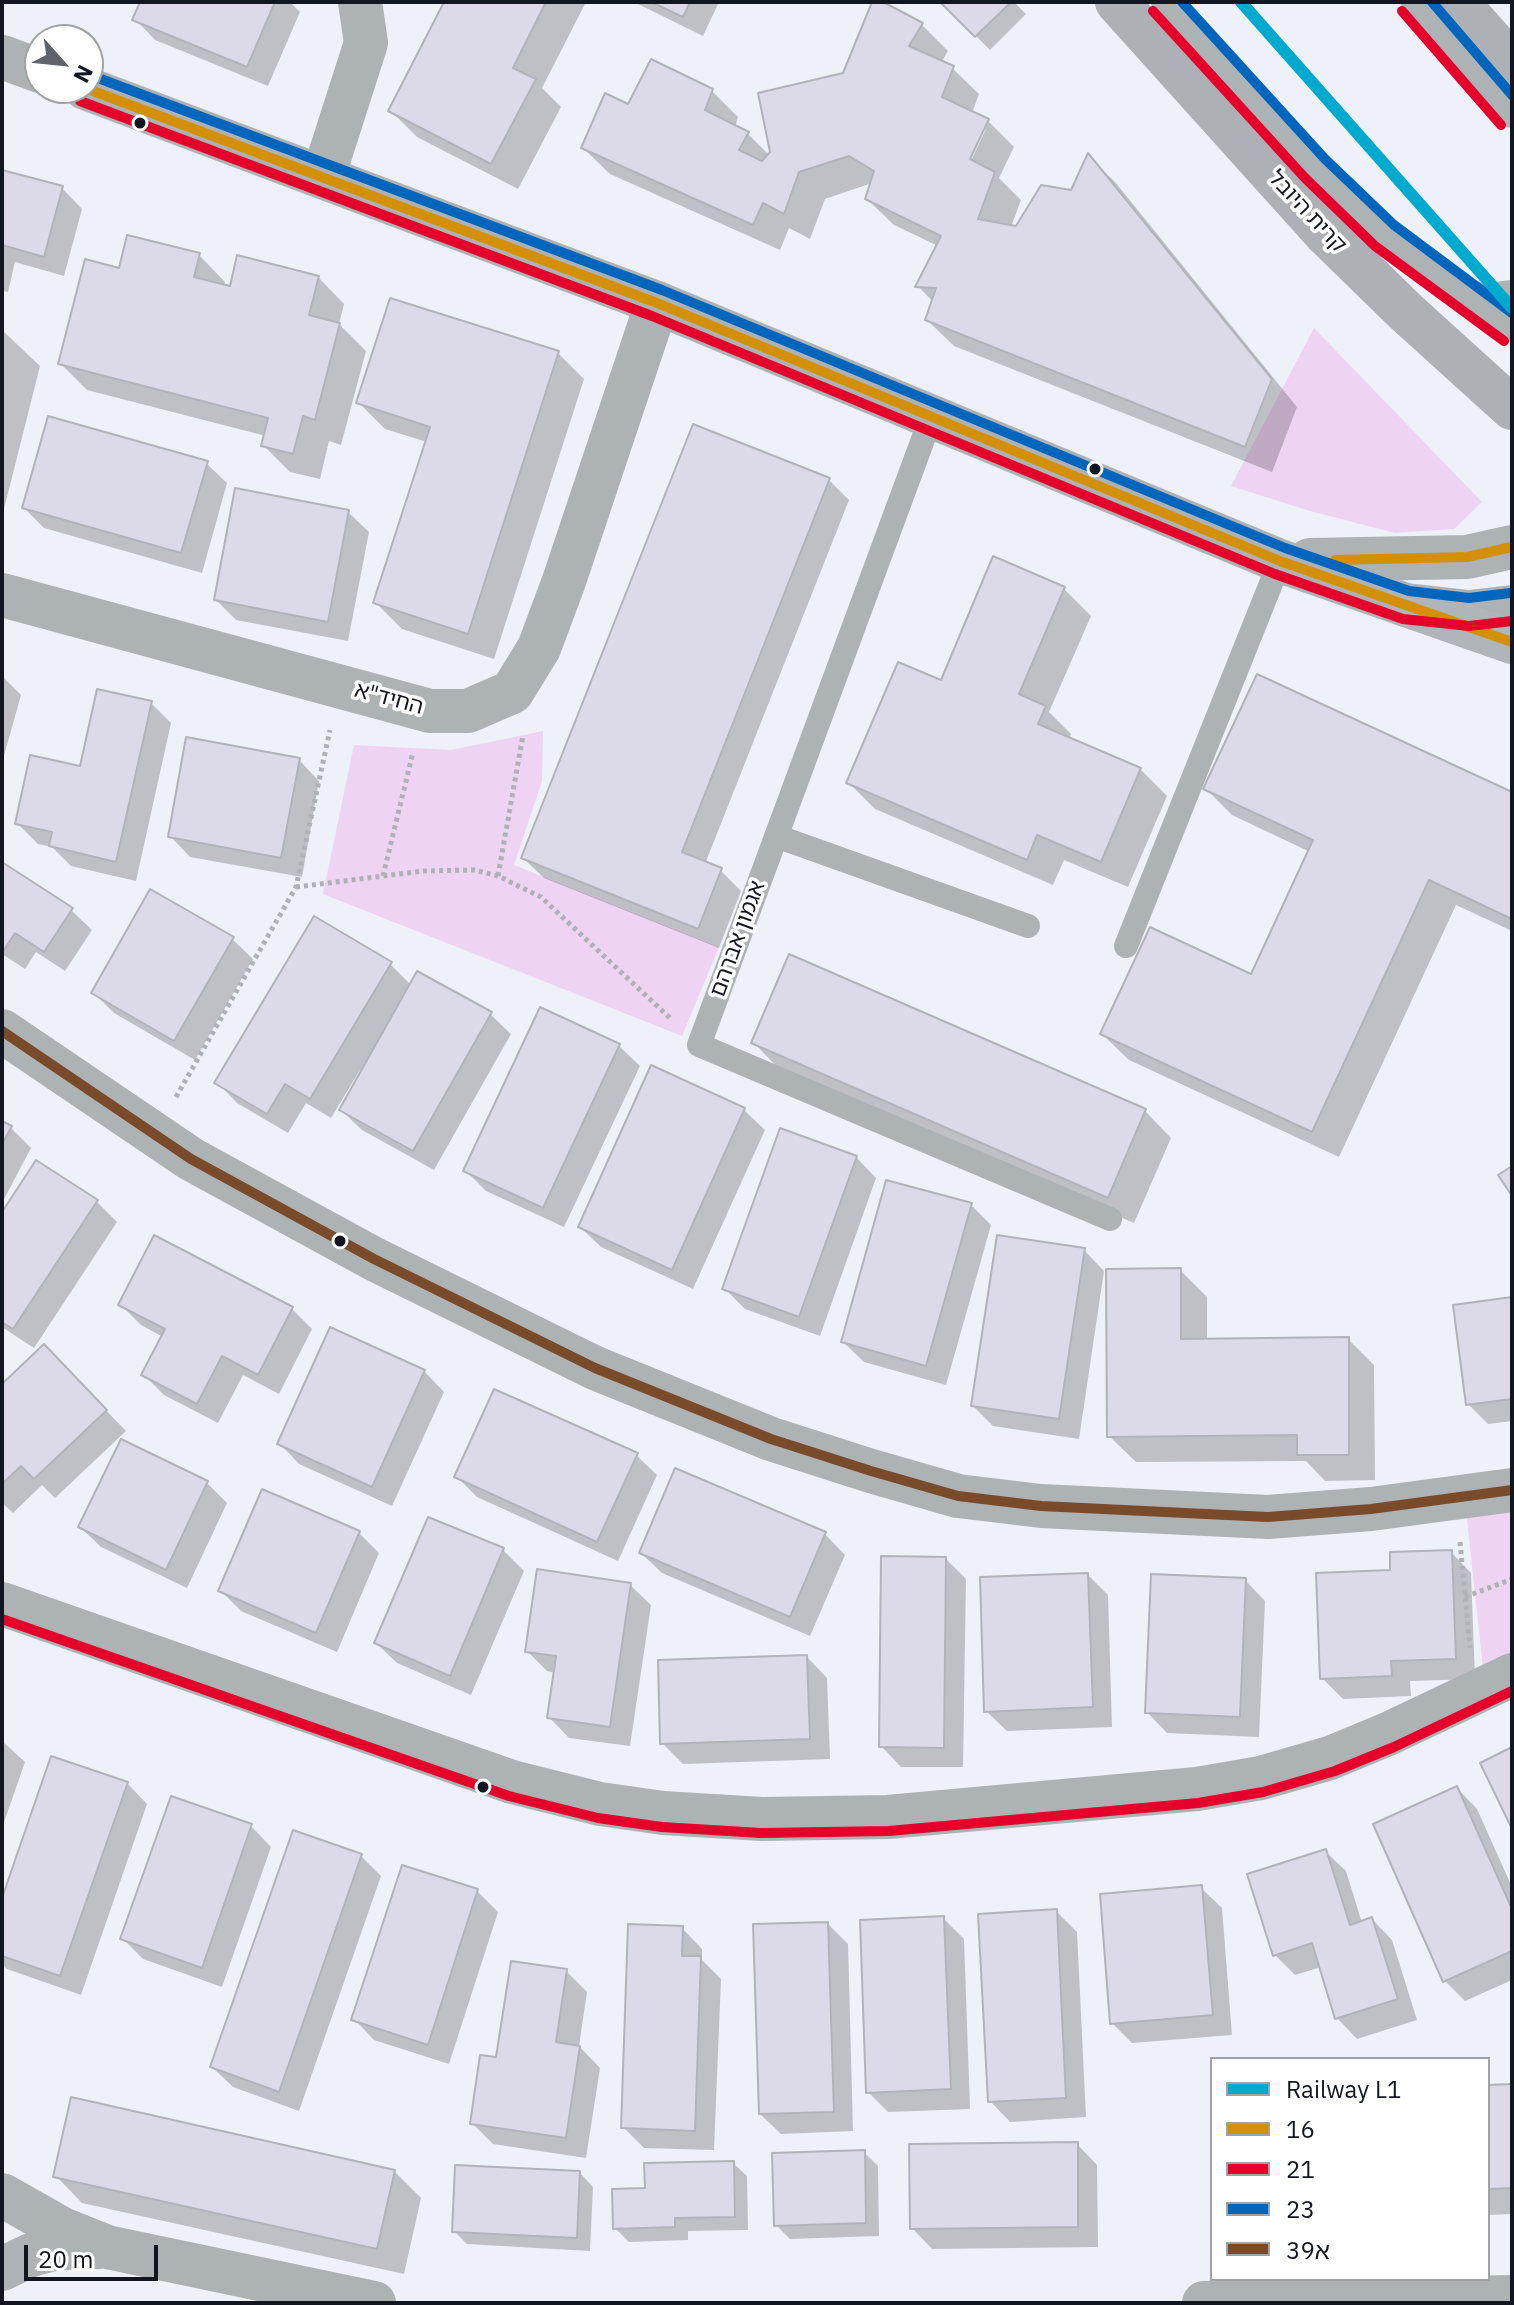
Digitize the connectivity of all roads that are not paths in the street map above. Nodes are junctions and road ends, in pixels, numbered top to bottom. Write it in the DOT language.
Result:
graph roads {
  1 [pos="360,2"];
  2 [pos="1117,2"];
  3 [pos="1163,2"];
  4 [pos="1413,2"];
  5 [pos="1457,2"];
  6 [pos="2,57"];
  7 [pos="1512,64"];
  8 [pos="24,65"];
  9 [pos="104,95"];
  10 [pos="1512,116"];
  11 [pos="323,177"];
  12 [pos="1512,292"];
  13 [pos="1460,293"];
  14 [pos="657,303"];
  15 [pos="1512,330"];
  16 [pos="1512,408"];
  17 [pos="932,415"];
  18 [pos="1512,547"];
  19 [pos="1280,561"];
  20 [pos="2,595"];
  21 [pos="1406,605"];
  22 [pos="1512,607"];
  23 [pos="1512,642"];
  24 [pos="776,836"];
  25 [pos="1028,926"];
  26 [pos="1126,946"];
  27 [pos="2,1031"];
  28 [pos="1110,1219"];
  29 [pos="1512,1490"];
  30 [pos="2,1604"];
  31 [pos="1493,1684"];
  32 [pos="2,2195"];
  33 [pos="107,2247"];
  34 [pos="2,2269"];
  35 [pos="1512,2297"];
  36 [pos="374,2303"];
  37 [pos="1204,2303"];
  1 -- 11 [label="street"];
  2 -- 16 [label="main road, קרית היובל"];
  3 -- 13 [label="lane"];
  4 -- 10 [label="lane"];
  5 -- 7 [label="main road"];
  6 -- 8 [label="street"];
  9 -- 11 [label="street"];
  11 -- 14 [label="street"];
  12 -- 13 [label="lane"];
  13 -- 15 [label="lane"];
  14 -- 17 [label="street"];
  14 -- 20 [label="street, החיד\"א"];
  17 -- 19 [label="street"];
  17 -- 24 [label="lane, אגמון אברהם"];
  18 -- 19 [label="street"];
  19 -- 21 [label="street"];
  19 -- 26 [label="lane"];
  21 -- 22 [label="street"];
  21 -- 23 [label="main road"];
  24 -- 25 [label="lane"];
  24 -- 28 [label="lane, אגמון אברהם"];
  27 -- 29 [label="street"];
  30 -- 31 [label="street"];
  32 -- 33 [label="street"];
  33 -- 34 [label="street"];
  33 -- 36 [label="street"];
  35 -- 37 [label="street"];
}
